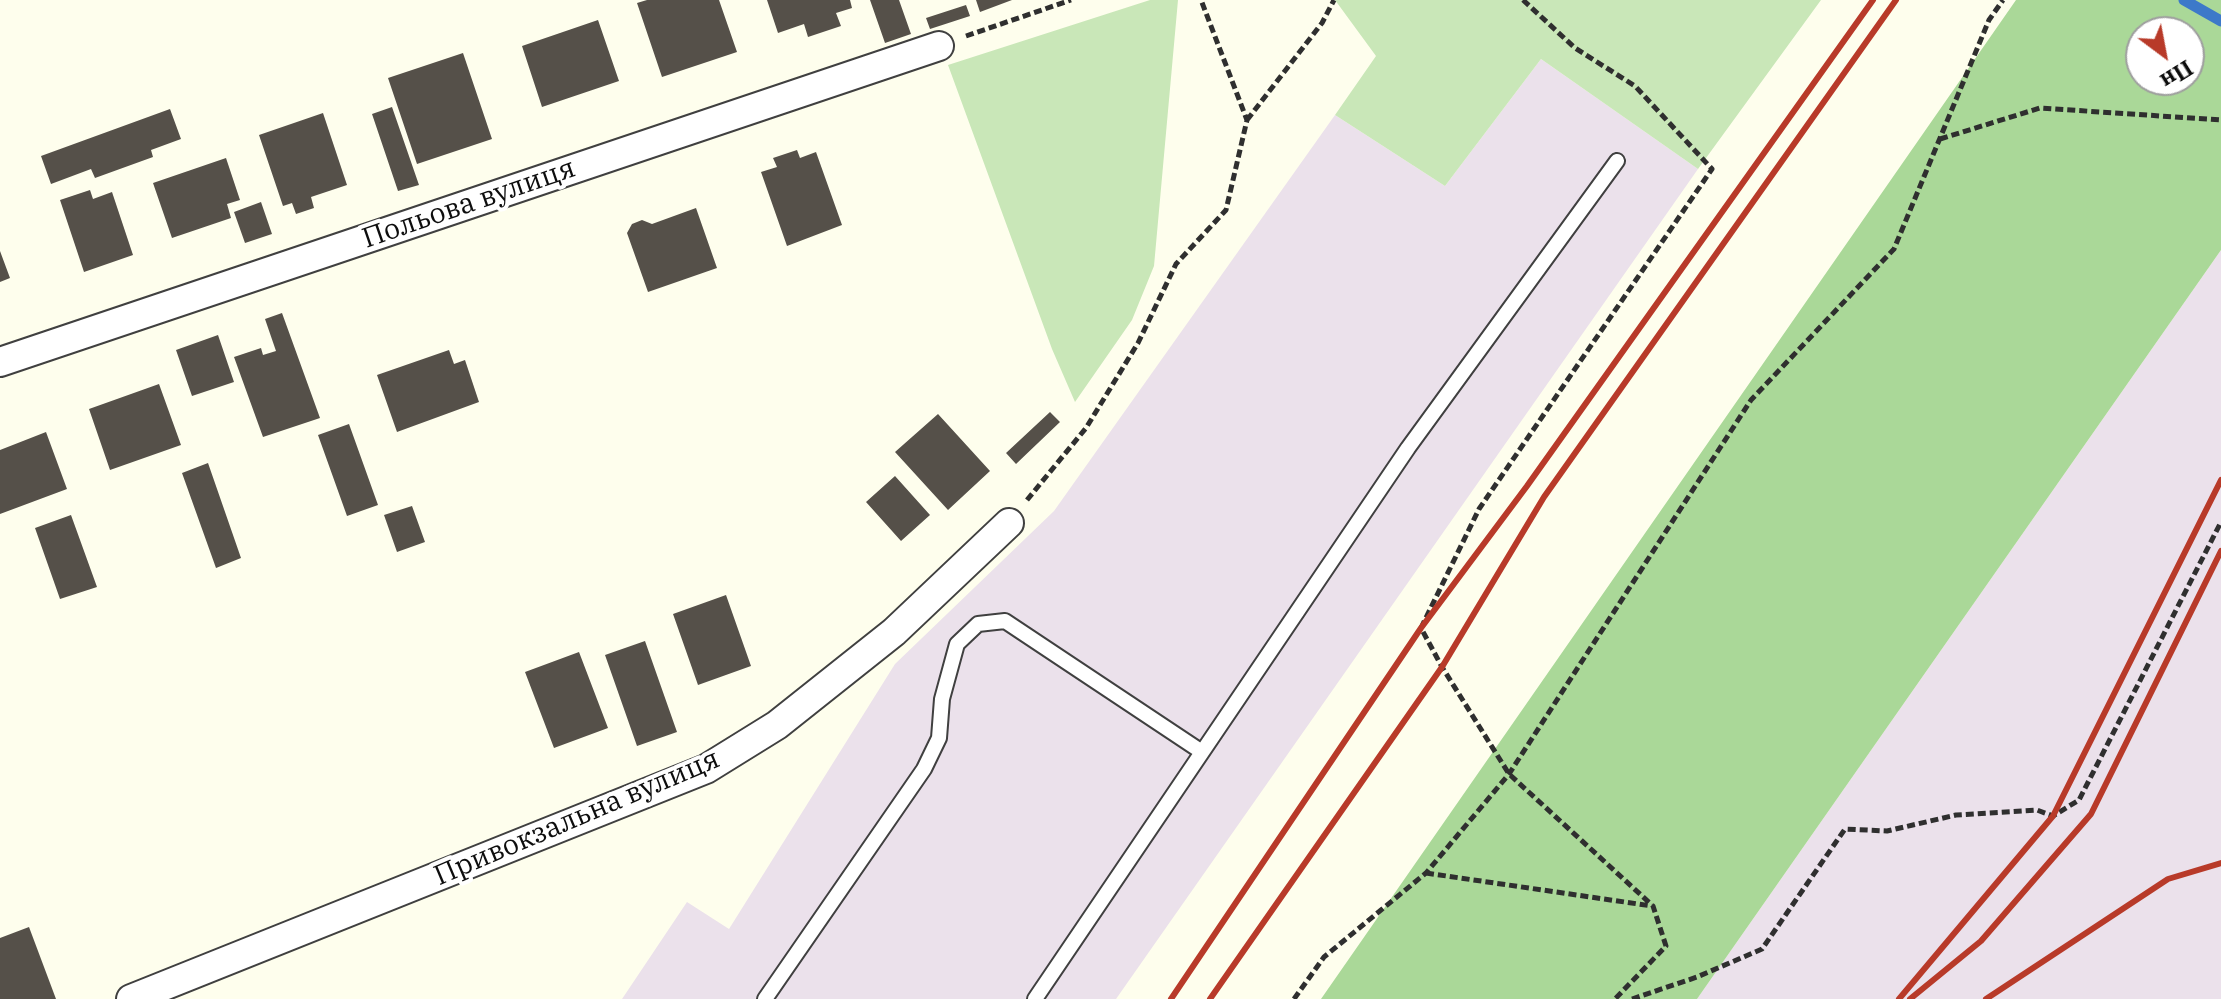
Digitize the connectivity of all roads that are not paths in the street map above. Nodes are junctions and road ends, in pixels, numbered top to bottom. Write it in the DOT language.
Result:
graph roads {
  1 [pos="939,46"];
  2 [pos="1617,161"];
  3 [pos="0,362"];
  4 [pos="1009,523"];
  5 [pos="1202,752"];
  6 [pos="131,999"];
  7 [pos="765,999"];
  8 [pos="1035,999"];
  1 -- 3 [label="street, Польова вулиця"];
  2 -- 5 [label="lane"];
  4 -- 6 [label="street, Привокзальна вулиця"];
  5 -- 7 [label="lane"];
  5 -- 8 [label="lane"];
}
